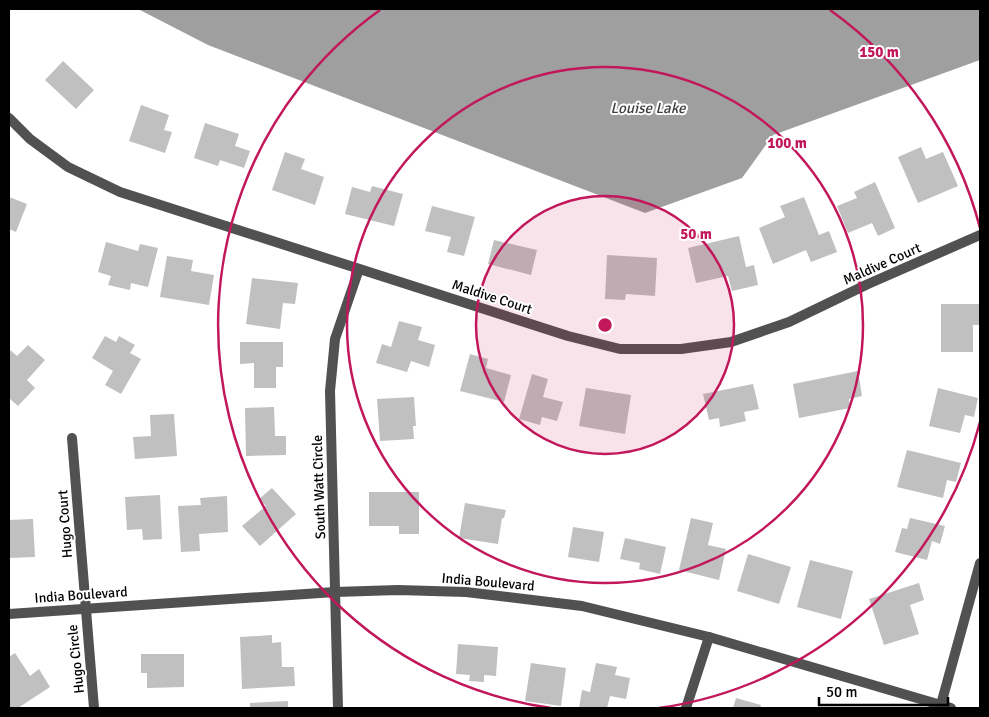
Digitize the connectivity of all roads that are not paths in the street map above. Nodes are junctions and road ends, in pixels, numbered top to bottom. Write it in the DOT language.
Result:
graph roads {
  1 [pos="9,118"];
  2 [pos="980,235"];
  3 [pos="359,269"];
  4 [pos="72,438"];
  5 [pos="980,562"];
  6 [pos="335,592"];
  7 [pos="85,608"];
  8 [pos="9,614"];
  9 [pos="709,638"];
  10 [pos="944,707"];
  11 [pos="94,708"];
  12 [pos="338,708"];
  13 [pos="686,708"];
  1 -- 3 [label="street, Maldive Court"];
  2 -- 3 [label="street, Maldive Court"];
  3 -- 6 [label="street, South Watt Circle"];
  4 -- 7 [label="street, Hugo Court"];
  5 -- 10 [label="street"];
  6 -- 7 [label="street, India Boulevard"];
  6 -- 9 [label="street, India Boulevard"];
  6 -- 12 [label="street, South Watt Circle"];
  7 -- 8 [label="street, India Boulevard"];
  7 -- 11 [label="street, Hugo Circle"];
  9 -- 10 [label="street, India Boulevard"];
  9 -- 13 [label="street"];
}
